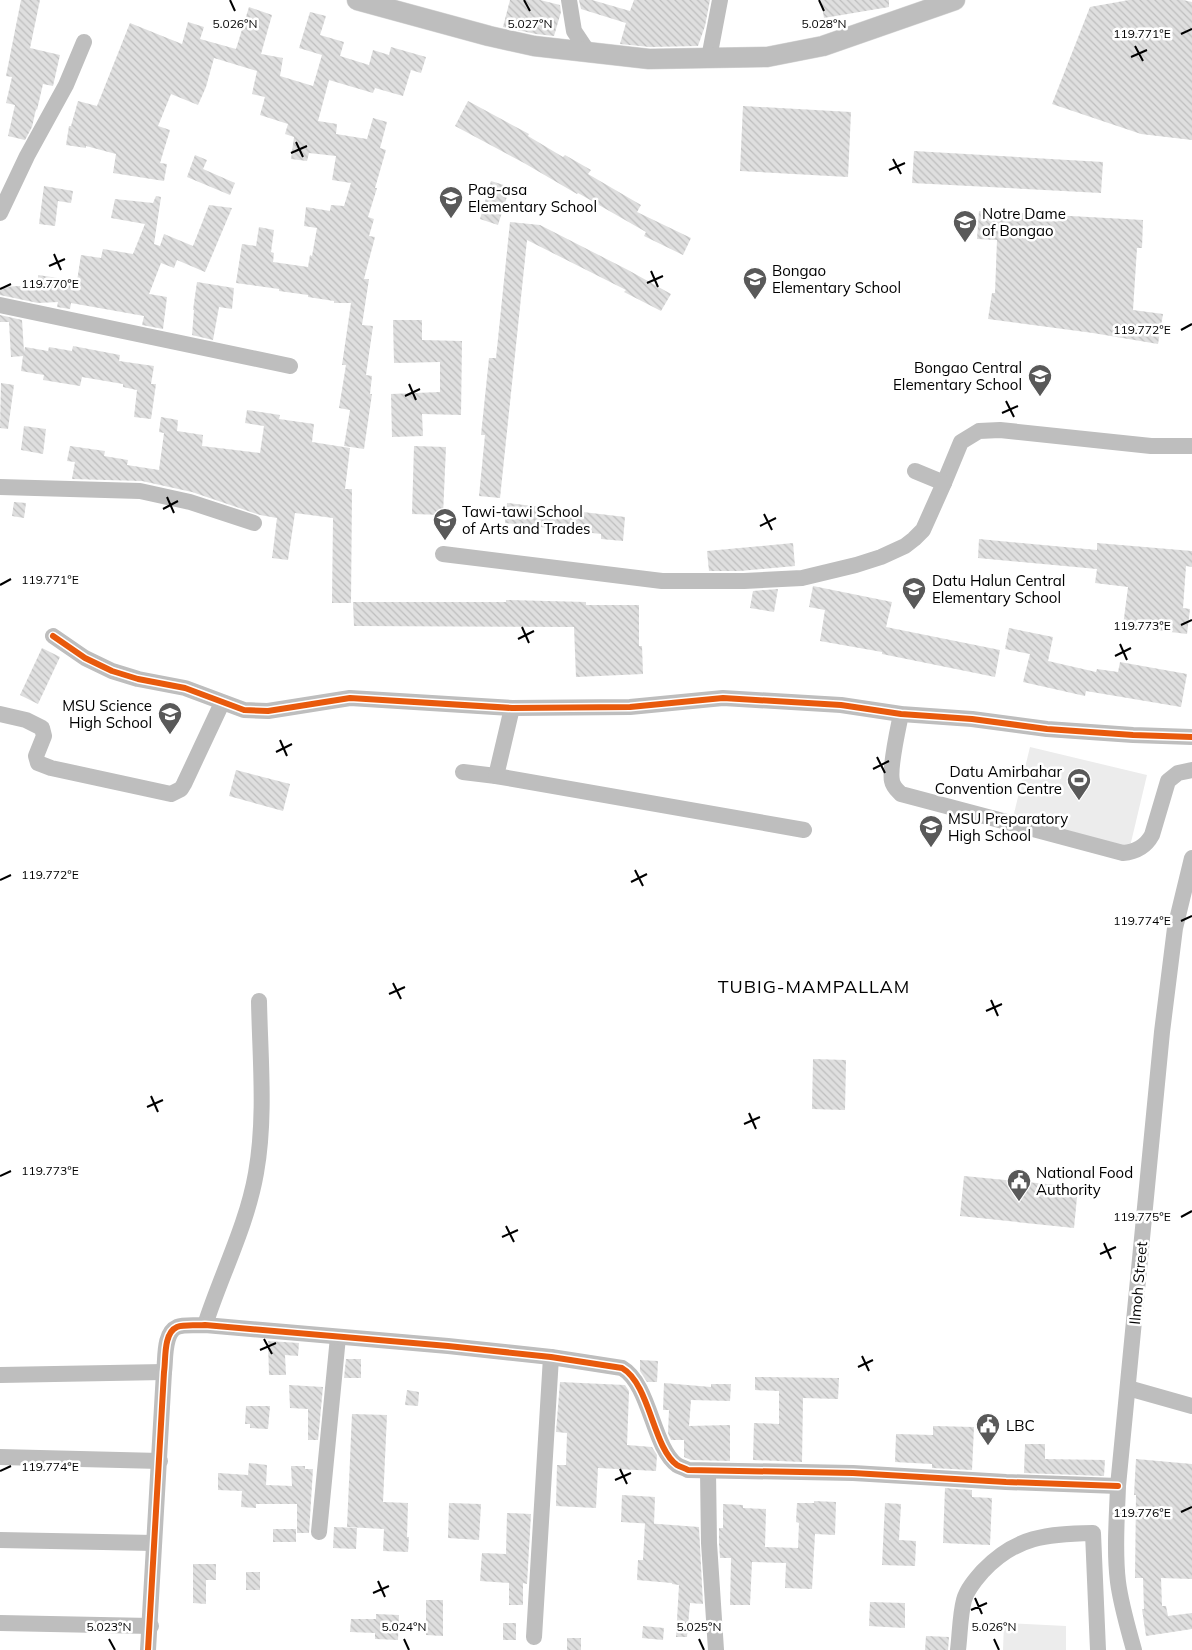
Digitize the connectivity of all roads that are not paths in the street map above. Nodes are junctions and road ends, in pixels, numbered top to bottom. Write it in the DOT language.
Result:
graph roads {
  1 [pos="357,0"];
  2 [pos="569,0"];
  3 [pos="720,0"];
  4 [pos="955,0"];
  5 [pos="84,42"];
  6 [pos="588,52"];
  7 [pos="709,58"];
  8 [pos="0,213"];
  9 [pos="0,305"];
  10 [pos="290,366"];
  11 [pos="1192,446"];
  12 [pos="915,471"];
  13 [pos="944,483"];
  14 [pos="0,487"];
  15 [pos="254,523"];
  16 [pos="442,554"];
  17 [pos="53,636"];
  18 [pos="222,702"];
  19 [pos="512,708"];
  20 [pos="0,714"];
  21 [pos="901,714"];
  22 [pos="1192,737"];
  23 [pos="1192,770"];
  24 [pos="463,772"];
  25 [pos="496,776"];
  26 [pos="804,830"];
  27 [pos="1192,858"];
  28 [pos="259,1000"];
  29 [pos="205,1326"];
  30 [pos="338,1337"];
  31 [pos="551,1357"];
  32 [pos="164,1372"];
  33 [pos="0,1375"];
  34 [pos="1128,1388"];
  35 [pos="1192,1406"];
  36 [pos="0,1457"];
  37 [pos="160,1461"];
  38 [pos="708,1471"];
  39 [pos="1118,1486"];
  40 [pos="319,1532"];
  41 [pos="1093,1532"];
  42 [pos="1115,1536"];
  43 [pos="0,1540"];
  44 [pos="154,1543"];
  45 [pos="0,1623"];
  46 [pos="151,1626"];
  47 [pos="534,1637"];
  48 [pos="148,1650"];
  49 [pos="716,1650"];
  50 [pos="958,1650"];
  51 [pos="1098,1650"];
  52 [pos="1134,1650"];
  1 -- 6 [label="main road"];
  2 -- 6 [label="street"];
  3 -- 7 [label="street"];
  4 -- 7 [label="main road"];
  5 -- 8 [label="street"];
  6 -- 7 [label="main road"];
  9 -- 10 [label="street"];
  11 -- 13 [label="street"];
  12 -- 13 [label="street"];
  13 -- 16 [label="street"];
  14 -- 15 [label="street"];
  17 -- 18 [label="street"];
  18 -- 19 [label="street"];
  18 -- 20 [label="street"];
  19 -- 21 [label="street"];
  19 -- 25 [label="street"];
  21 -- 22 [label="street"];
  21 -- 23 [label="street"];
  24 -- 25 [label="street"];
  25 -- 26 [label="street"];
  27 -- 34 [label="street, Ilmoh Street"];
  28 -- 29 [label="street"];
  29 -- 30 [label="street"];
  29 -- 32 [label="street"];
  30 -- 31 [label="street"];
  30 -- 40 [label="street"];
  31 -- 38 [label="street"];
  31 -- 47 [label="street"];
  32 -- 33 [label="street"];
  32 -- 37 [label="street"];
  34 -- 35 [label="street"];
  34 -- 39 [label="street, Ilmoh Street"];
  36 -- 37 [label="street"];
  37 -- 44 [label="street"];
  38 -- 39 [label="street"];
  38 -- 49 [label="street"];
  39 -- 42 [label="street, Ilmoh Street"];
  41 -- 42 [label="street"];
  41 -- 50 [label="street"];
  41 -- 51 [label="street"];
  42 -- 52 [label="street, Ilmoh Street"];
  43 -- 44 [label="street"];
  44 -- 46 [label="street"];
  45 -- 46 [label="street"];
  46 -- 48 [label="street"];
}
